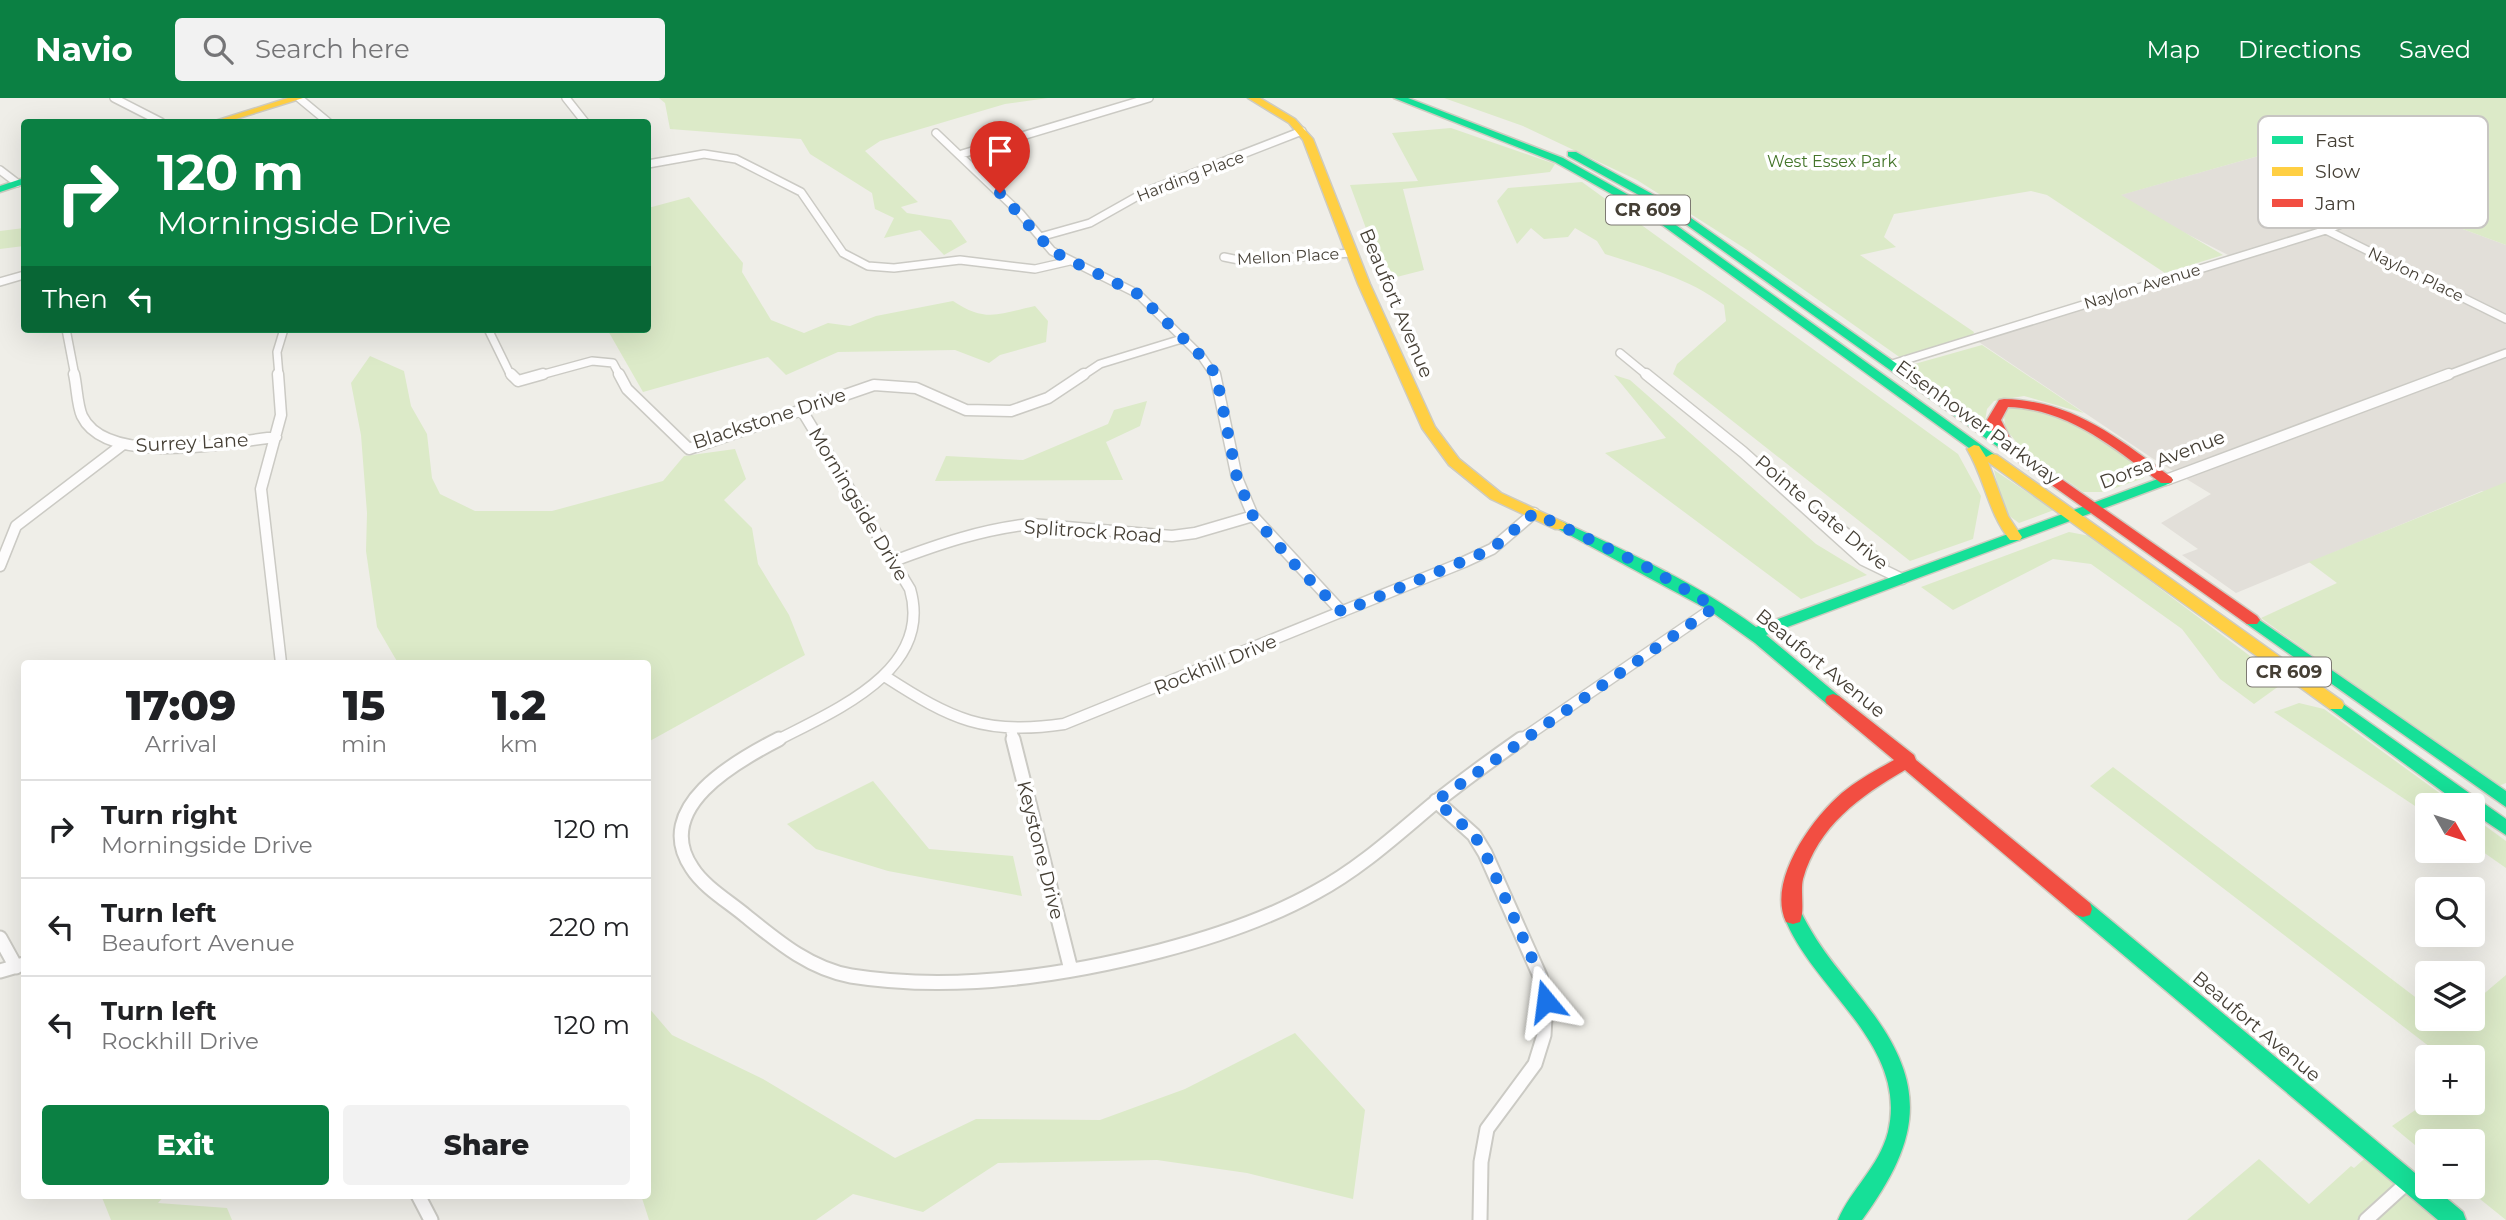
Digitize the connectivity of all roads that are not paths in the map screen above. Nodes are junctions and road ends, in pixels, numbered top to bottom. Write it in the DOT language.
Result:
graph roads {
  1 [pos="114,98"];
  2 [pos="298,98"];
  3 [pos="566,98"];
  4 [pos="1149,98"];
  5 [pos="1253,98"];
  6 [pos="1399,98"];
  7 [pos="1429,98"];
  8 [pos="154,119"];
  9 [pos="227,119"];
  10 [pos="324,119"];
  11 [pos="584,119"];
  12 [pos="1302,131"];
  13 [pos="936,133"];
  14 [pos="961,154"];
  15 [pos="651,163"];
  16 [pos="0,170"];
  17 [pos="21,182"];
  18 [pos="0,188"];
  19 [pos="2326,229"];
  20 [pos="1040,237"];
  21 [pos="1352,253"];
  22 [pos="1224,257"];
  23 [pos="1070,261"];
  24 [pos="21,276"];
  25 [pos="0,282"];
  26 [pos="2506,319"];
  27 [pos="67,333"];
  28 [pos="283,333"];
  29 [pos="490,333"];
  30 [pos="1185,338"];
  31 [pos="2506,353"];
  32 [pos="1892,364"];
  33 [pos="801,409"];
  34 [pos="1959,434"];
  35 [pos="276,437"];
  36 [pos="122,445"];
  37 [pos="2017,456"];
  38 [pos="2166,480"];
  39 [pos="2091,509"];
  40 [pos="1534,513"];
  41 [pos="1253,516"];
  42 [pos="2072,516"];
  43 [pos="2015,537"];
  44 [pos="894,561"];
  45 [pos="0,566"];
  46 [pos="1902,579"];
  47 [pos="1715,607"];
  48 [pos="1342,612"];
  49 [pos="1754,634"];
  50 [pos="281,660"];
  51 [pos="886,677"];
  52 [pos="1011,730"];
  53 [pos="1908,760"];
  54 [pos="2506,800"];
  55 [pos="1436,801"];
  56 [pos="2506,828"];
  57 [pos="0,938"];
  58 [pos="20,966"];
  59 [pos="1071,970"];
  60 [pos="0,971"];
  61 [pos="2409,1181"];
  62 [pos="420,1199"];
  63 [pos="431,1220"];
  64 [pos="1480,1220"];
  65 [pos="1849,1220"];
  66 [pos="2367,1220"];
  67 [pos="2455,1220"];
  1 -- 8 [label="street"];
  2 -- 9 [label="main road"];
  2 -- 10 [label="street"];
  3 -- 11 [label="street"];
  4 -- 14 [label="street"];
  5 -- 12 [label="main road"];
  6 -- 34 [label="main road, Eisenhower Parkway / CR 609"];
  7 -- 32 [label="main road, Eisenhower Parkway / CR 609"];
  12 -- 20 [label="street, Harding Place"];
  12 -- 21 [label="main road, Beaufort Avenue"];
  13 -- 14 [label="street"];
  14 -- 20 [label="street"];
  15 -- 23 [label="street"];
  16 -- 17 [label="street"];
  17 -- 18 [label="main road"];
  19 -- 26 [label="street, Naylon Place"];
  19 -- 32 [label="street, Naylon Avenue"];
  20 -- 23 [label="street"];
  21 -- 22 [label="street, Mellon Place"];
  21 -- 40 [label="main road, Beaufort Avenue"];
  23 -- 30 [label="street"];
  24 -- 25 [label="street"];
  27 -- 36 [label="street, Surrey Lane"];
  28 -- 35 [label="street"];
  29 -- 33 [label="street, Blackstone Drive"];
  30 -- 33 [label="street, Blackstone Drive"];
  30 -- 41 [label="street"];
  31 -- 38 [label="street, Dorsa Avenue"];
  32 -- 37 [label="main road, Eisenhower Parkway / CR 609"];
  33 -- 44 [label="street, Morningside Drive"];
  34 -- 42 [label="main road, Eisenhower Parkway / CR 609"];
  34 -- 43 [label="main road"];
  35 -- 36 [label="street, Surrey Lane"];
  35 -- 50 [label="street"];
  36 -- 45 [label="street"];
  37 -- 38 [label="main road"];
  37 -- 39 [label="main road, Eisenhower Parkway / CR 609"];
  38 -- 39 [label="main road, Dorsa Avenue"];
  39 -- 42 [label="main road, Dorsa Avenue"];
  39 -- 54 [label="main road, Eisenhower Parkway / CR 609"];
  40 -- 47 [label="main road, Beaufort Avenue"];
  40 -- 48 [label="street, Rockhill Drive"];
  41 -- 44 [label="street, Splitrock Road"];
  41 -- 48 [label="street"];
  42 -- 43 [label="main road, Dorsa Avenue"];
  42 -- 56 [label="main road, Eisenhower Parkway / CR 609"];
  43 -- 46 [label="main road, Dorsa Avenue"];
  44 -- 51 [label="street, Morningside Drive"];
  46 -- 46 [label="street, Pointe Gate Drive"];
  46 -- 49 [label="main road, Dorsa Avenue"];
  47 -- 49 [label="main road, Beaufort Avenue"];
  47 -- 55 [label="street, Morningside Drive"];
  48 -- 52 [label="street, Rockhill Drive"];
  49 -- 53 [label="main road, Beaufort Avenue"];
  51 -- 52 [label="street, Rockhill Drive"];
  51 -- 59 [label="street, Morningside Drive"];
  52 -- 59 [label="street, Keystone Drive"];
  53 -- 61 [label="main road, Beaufort Avenue"];
  53 -- 65 [label="main road"];
  55 -- 59 [label="street, Morningside Drive"];
  55 -- 64 [label="street"];
  57 -- 58 [label="street"];
  58 -- 60 [label="street"];
  61 -- 66 [label="street"];
  61 -- 67 [label="main road, Beaufort Avenue"];
  62 -- 63 [label="street"];
}
